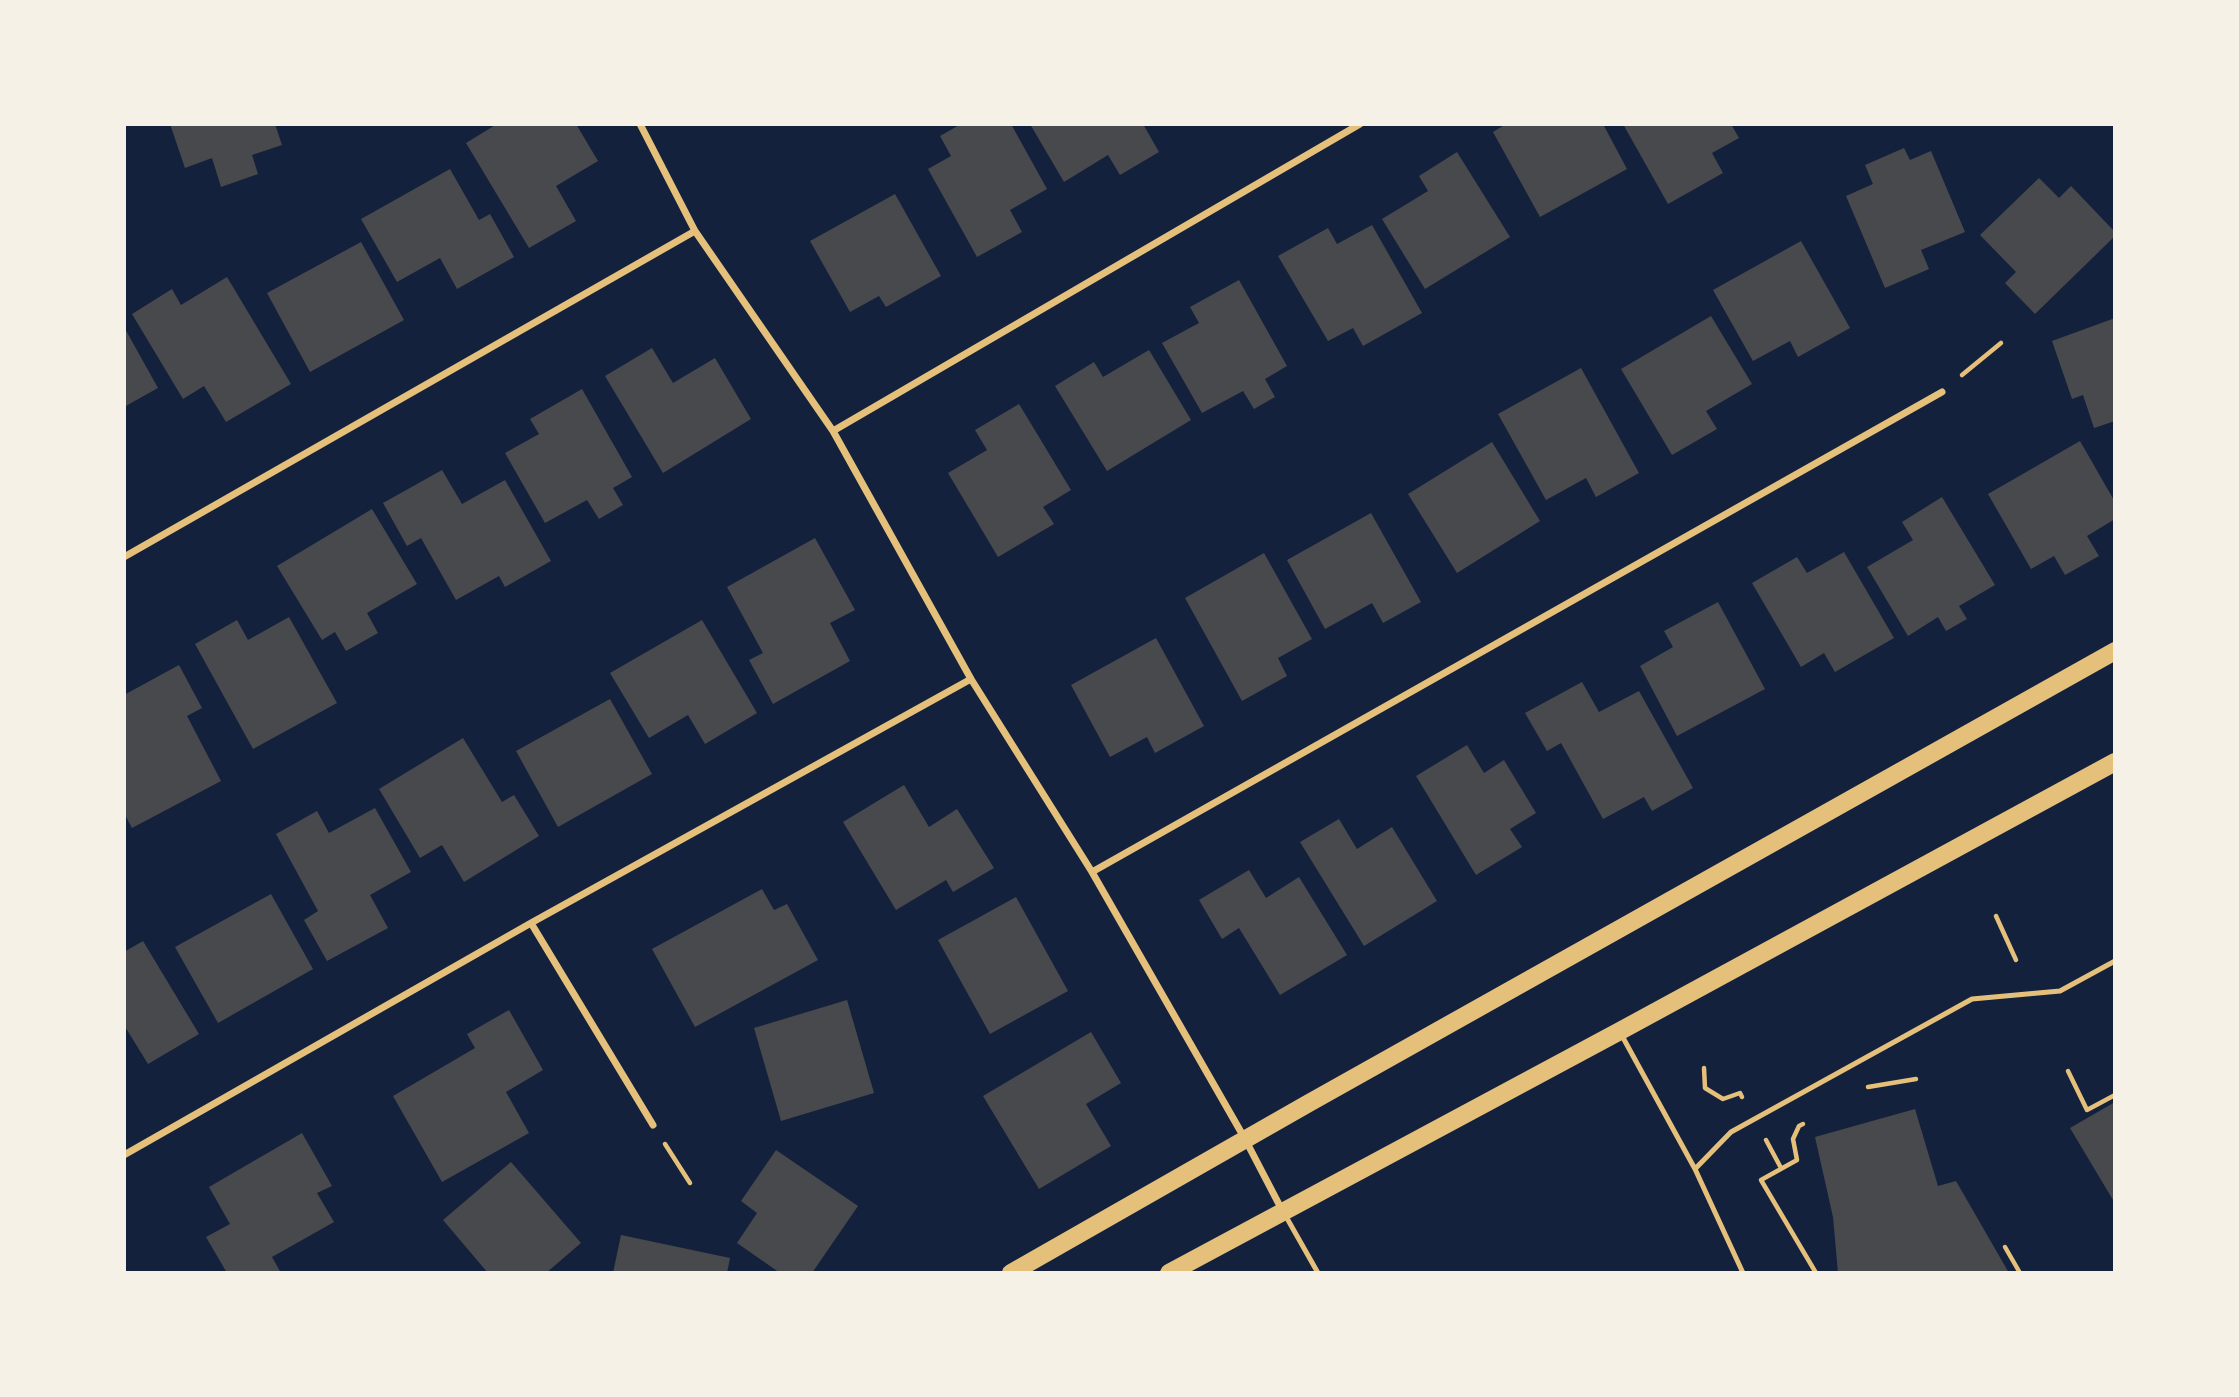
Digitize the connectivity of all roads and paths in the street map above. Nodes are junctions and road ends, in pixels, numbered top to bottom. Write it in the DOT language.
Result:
graph roads {
  1 [pos="640,124"];
  2 [pos="1360,124"];
  3 [pos="695,231"];
  4 [pos="2001,343"];
  5 [pos="1942,392"];
  6 [pos="833,431"];
  7 [pos="124,557"];
  8 [pos="2115,651"];
  9 [pos="971,679"];
  10 [pos="2115,762"];
  11 [pos="1092,872"];
  12 [pos="1996,916"];
  13 [pos="531,923"];
  14 [pos="2016,960"];
  15 [pos="2115,961"];
  16 [pos="1620,1031"];
  17 [pos="1704,1068"];
  18 [pos="2068,1071"];
  19 [pos="1916,1079"];
  20 [pos="1866,1087"];
  21 [pos="2115,1095"];
  22 [pos="1743,1098"];
  23 [pos="1810,1120"];
  24 [pos="653,1125"];
  25 [pos="1245,1139"];
  26 [pos="1766,1140"];
  27 [pos="124,1154"];
  28 [pos="1782,1168"];
  29 [pos="1695,1169"];
  30 [pos="690,1183"];
  31 [pos="1282,1211"];
  32 [pos="2005,1247"];
  33 [pos="1011,1273"];
  34 [pos="1169,1273"];
  35 [pos="1318,1273"];
  36 [pos="1743,1273"];
  37 [pos="1816,1273"];
  38 [pos="2020,1273"];
  1 -- 3 [label="street"];
  2 -- 6 [label="street"];
  3 -- 6 [label="street"];
  3 -- 7 [label="street"];
  4 -- 5 [label="path"];
  5 -- 11 [label="street"];
  6 -- 9 [label="street"];
  8 -- 25 [label="main road"];
  9 -- 11 [label="street"];
  9 -- 13 [label="street"];
  10 -- 16 [label="main road"];
  11 -- 25 [label="street"];
  12 -- 14 [label="path"];
  13 -- 24 [label="street"];
  13 -- 27 [label="street"];
  15 -- 29 [label="lane"];
  16 -- 29 [label="lane"];
  16 -- 31 [label="main road"];
  17 -- 22 [label="path"];
  18 -- 21 [label="path"];
  19 -- 20 [label="path"];
  23 -- 28 [label="path"];
  24 -- 30 [label="path"];
  25 -- 31 [label="street"];
  25 -- 33 [label="main road"];
  26 -- 28 [label="path"];
  28 -- 37 [label="path"];
  29 -- 36 [label="lane"];
  31 -- 34 [label="main road"];
  31 -- 35 [label="lane"];
  32 -- 38 [label="path"];
}
